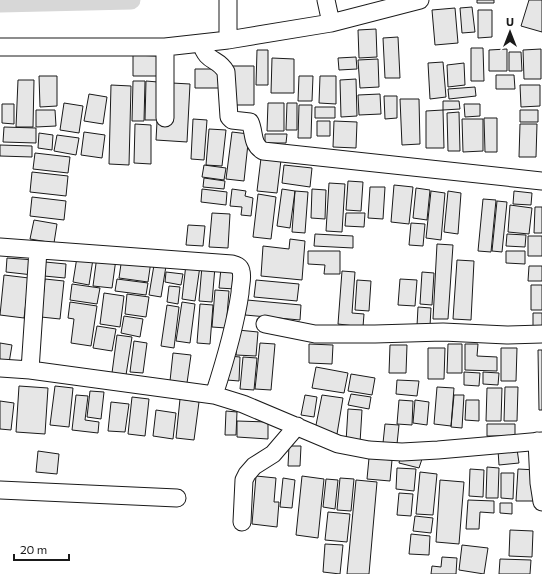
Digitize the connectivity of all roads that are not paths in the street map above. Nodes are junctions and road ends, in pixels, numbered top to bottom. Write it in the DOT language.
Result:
graph roads {
  1 [pos="228,0"];
  2 [pos="420,0"];
  3 [pos="329,12"];
  4 [pos="228,36"];
  5 [pos="201,43"];
  6 [pos="0,47"];
  7 [pos="165,47"];
  8 [pos="165,118"];
  9 [pos="542,181"];
  10 [pos="0,247"];
  11 [pos="38,250"];
  12 [pos="264,324"];
  13 [pos="542,334"];
  14 [pos="0,368"];
  15 [pos="30,370"];
  16 [pos="214,395"];
  17 [pos="297,426"];
  18 [pos="539,441"];
  19 [pos="0,490"];
  20 [pos="177,498"];
  21 [pos="542,502"];
  22 [pos="242,522"];
  1 -- 4 [label="street"];
  2 -- 3 [label="street"];
  3 -- 4 [label="street"];
  4 -- 5 [label="street"];
  5 -- 7 [label="street"];
  5 -- 9 [label="street"];
  6 -- 7 [label="street"];
  7 -- 8 [label="street"];
  10 -- 11 [label="street"];
  11 -- 15 [label="street"];
  11 -- 16 [label="street"];
  12 -- 13 [label="street"];
  14 -- 15 [label="street"];
  15 -- 16 [label="street"];
  16 -- 17 [label="street"];
  17 -- 18 [label="street"];
  17 -- 22 [label="street"];
  18 -- 21 [label="street"];
  19 -- 20 [label="street"];
}
